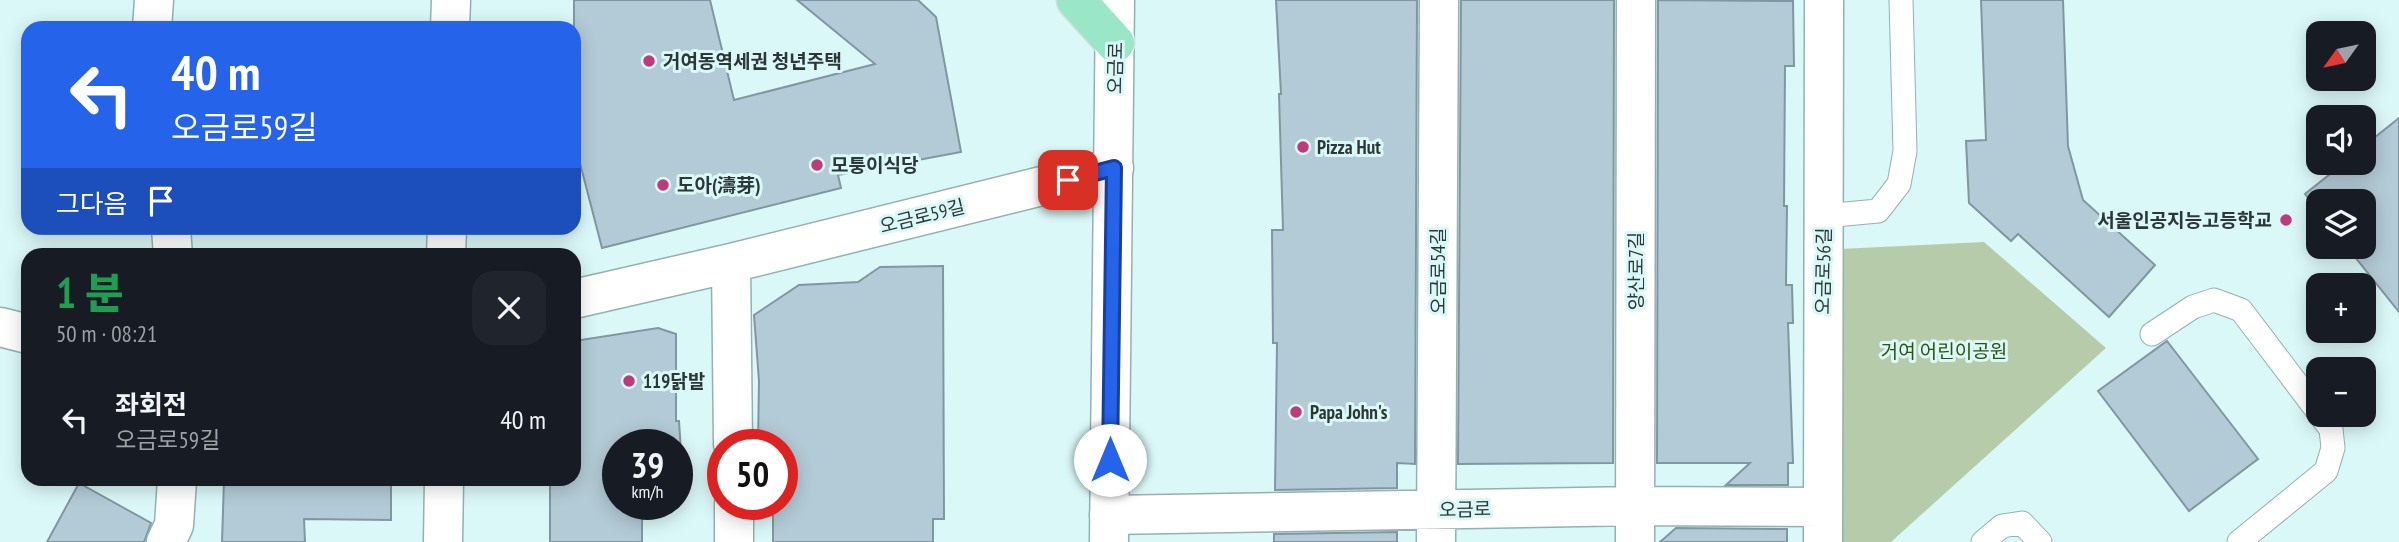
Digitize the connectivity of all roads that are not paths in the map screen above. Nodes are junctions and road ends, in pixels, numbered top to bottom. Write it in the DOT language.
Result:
graph roads {
  1 [pos="154,0"];
  2 [pos="450,0"];
  3 [pos="1076,0"];
  4 [pos="1115,0"];
  5 [pos="1439,0"];
  6 [pos="1636,0"];
  7 [pos="1825,0"];
  8 [pos="1900,0"];
  9 [pos="152,21"];
  10 [pos="450,21"];
  11 [pos="1115,43"];
  12 [pos="1114,168"];
  13 [pos="1824,216"];
  14 [pos="731,263"];
  15 [pos="581,297"];
  16 [pos="0,327"];
  17 [pos="21,332"];
  18 [pos="2152,334"];
  19 [pos="2306,396"];
  20 [pos="2330,427"];
  21 [pos="733,429"];
  22 [pos="177,486"];
  23 [pos="444,486"];
  24 [pos="734,520"];
  25 [pos="1635,524"];
  26 [pos="1822,525"];
  27 [pos="1437,526"];
  28 [pos="1109,528"];
  29 [pos="166,542"];
  30 [pos="443,542"];
  31 [pos="734,542"];
  32 [pos="1983,542"];
  33 [pos="2040,542"];
  34 [pos="2239,542"];
  1 -- 9 [label="street"];
  2 -- 10 [label="street"];
  3 -- 11 [label="main road"];
  4 -- 11 [label="street, 오금로"];
  5 -- 27 [label="street, 오금로54길"];
  6 -- 25 [label="street, 양산로7길"];
  7 -- 13 [label="street, 오금로56길"];
  8 -- 13 [label="lane"];
  11 -- 12 [label="street, 오금로"];
  12 -- 14 [label="street, 오금로59길"];
  12 -- 28 [label="street, 오금로"];
  13 -- 26 [label="street, 오금로56길"];
  14 -- 15 [label="street, 오금로59길"];
  14 -- 21 [label="street"];
  16 -- 17 [label="street"];
  18 -- 19 [label="lane"];
  20 -- 34 [label="lane"];
  22 -- 29 [label="street"];
  23 -- 30 [label="street"];
  24 -- 31 [label="street"];
  25 -- 26 [label="street, 오금로"];
  25 -- 27 [label="street, 오금로"];
  27 -- 28 [label="street, 오금로"];
  32 -- 33 [label="lane"];
}
